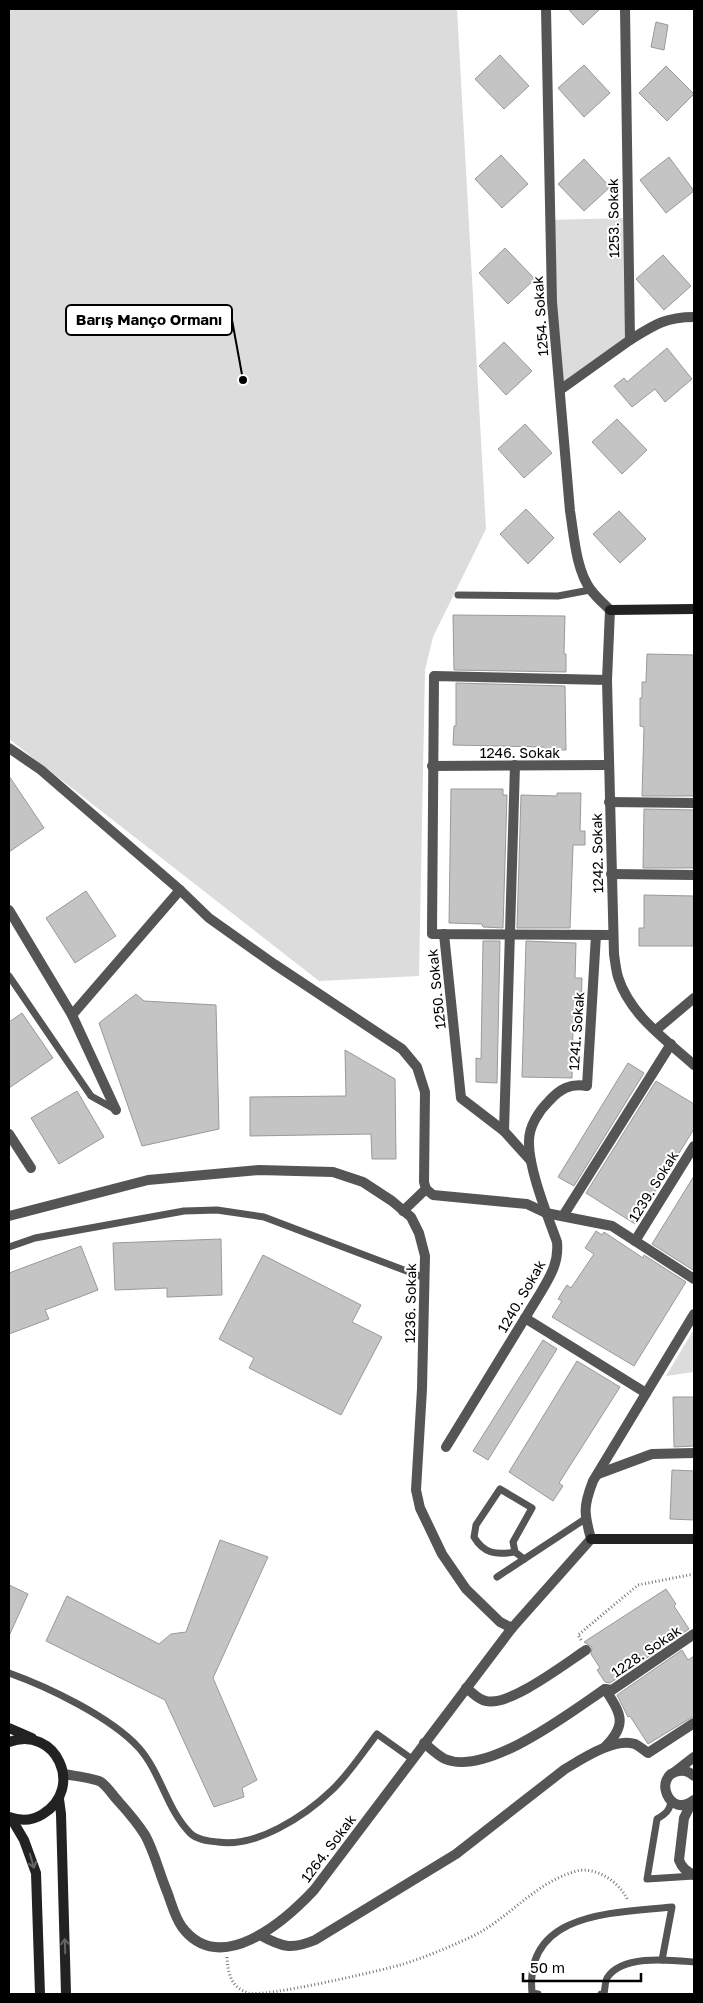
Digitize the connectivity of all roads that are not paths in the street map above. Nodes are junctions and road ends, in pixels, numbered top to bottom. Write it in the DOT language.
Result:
graph roads {
  1 [pos="546,9"];
  2 [pos="625,9"];
  3 [pos="694,317"];
  4 [pos="630,340"];
  5 [pos="560,390"];
  6 [pos="590,590"];
  7 [pos="458,595"];
  8 [pos="694,609"];
  9 [pos="610,610"];
  10 [pos="607,680"];
  11 [pos="9,748"];
  12 [pos="515,765"];
  13 [pos="608,765"];
  14 [pos="432,766"];
  15 [pos="609,802"];
  16 [pos="694,803"];
  17 [pos="611,874"];
  18 [pos="694,875"];
  19 [pos="180,890"];
  20 [pos="9,910"];
  21 [pos="444,934"];
  22 [pos="511,934"];
  23 [pos="596,935"];
  24 [pos="612,936"];
  25 [pos="9,976"];
  26 [pos="694,998"];
  27 [pos="72,1014"];
  28 [pos="656,1030"];
  29 [pos="671,1044"];
  30 [pos="694,1064"];
  31 [pos="116,1110"];
  32 [pos="504,1131"];
  33 [pos="9,1134"];
  34 [pos="694,1146"];
  35 [pos="531,1161"];
  36 [pos="30,1168"];
  37 [pos="426,1189"];
  38 [pos="404,1211"];
  39 [pos="546,1213"];
  40 [pos="9,1216"];
  41 [pos="563,1216"];
  42 [pos="635,1240"];
  43 [pos="9,1247"];
  44 [pos="425,1278"];
  45 [pos="694,1279"];
  46 [pos="694,1314"];
  47 [pos="525,1318"];
  48 [pos="646,1393"];
  49 [pos="446,1447"];
  50 [pos="694,1453"];
  51 [pos="598,1474"];
  52 [pos="585,1519"];
  53 [pos="590,1539"];
  54 [pos="694,1540"];
  55 [pos="515,1552"];
  56 [pos="524,1559"];
  57 [pos="497,1577"];
  58 [pos="512,1628"];
  59 [pos="694,1634"];
  60 [pos="586,1650"];
  61 [pos="9,1673"];
  62 [pos="466,1688"];
  63 [pos="609,1690"];
  64 [pos="694,1723"];
  65 [pos="9,1728"];
  66 [pos="9,1742"];
  67 [pos="42,1743"];
  68 [pos="424,1743"];
  69 [pos="602,1749"];
  70 [pos="694,1758"];
  71 [pos="412,1759"];
  72 [pos="676,1772"];
  73 [pos="64,1774"];
  74 [pos="694,1776"];
  75 [pos="59,1799"];
  76 [pos="671,1801"];
  77 [pos="693,1801"];
  78 [pos="10,1817"];
  79 [pos="694,1875"];
  80 [pos="260,1935"];
  81 [pos="662,1960"];
  82 [pos="694,1962"];
  83 [pos="40,1994"];
  84 [pos="66,1994"];
  85 [pos="538,1994"];
  86 [pos="601,1994"];
  1 -- 5 [label="street, 1254. Sokak"];
  2 -- 4 [label="street, 1253. Sokak"];
  3 -- 4 [label="street"];
  4 -- 5 [label="street"];
  5 -- 6 [label="street, 1254. Sokak"];
  6 -- 7 [label="lane"];
  6 -- 9 [label="street, 1254. Sokak"];
  8 -- 9 [label="main road"];
  9 -- 10 [label="street, 1242. Sokak"];
  10 -- 13 [label="street, 1242. Sokak"];
  10 -- 14 [label="street, 1250. Sokak"];
  11 -- 19 [label="street"];
  12 -- 13 [label="street, 1246. Sokak"];
  12 -- 14 [label="street, 1246. Sokak"];
  12 -- 22 [label="street"];
  13 -- 15 [label="street, 1242. Sokak"];
  14 -- 21 [label="street, 1250. Sokak"];
  15 -- 16 [label="street"];
  15 -- 17 [label="street, 1242. Sokak"];
  17 -- 18 [label="street"];
  17 -- 24 [label="street, 1242. Sokak"];
  19 -- 27 [label="street"];
  19 -- 37 [label="street"];
  20 -- 27 [label="street"];
  21 -- 22 [label="street"];
  21 -- 32 [label="street, 1250. Sokak"];
  22 -- 23 [label="street"];
  22 -- 32 [label="street"];
  23 -- 24 [label="street"];
  23 -- 35 [label="street, 1241. Sokak"];
  24 -- 28 [label="street, 1242. Sokak"];
  25 -- 31 [label="lane"];
  26 -- 28 [label="street"];
  27 -- 31 [label="street"];
  28 -- 29 [label="street, 1242. Sokak"];
  29 -- 30 [label="street, 1242. Sokak"];
  29 -- 41 [label="street"];
  32 -- 35 [label="street, 1250. Sokak"];
  33 -- 36 [label="street"];
  34 -- 42 [label="street, 1239. Sokak"];
  35 -- 39 [label="street, 1241. Sokak"];
  37 -- 38 [label="street"];
  37 -- 39 [label="street"];
  38 -- 40 [label="street, 1236. Sokak"];
  38 -- 44 [label="street, 1236. Sokak"];
  39 -- 41 [label="street"];
  39 -- 47 [label="street, 1240. Sokak"];
  41 -- 42 [label="street"];
  42 -- 45 [label="street"];
  43 -- 44 [label="lane"];
  44 -- 58 [label="street, 1236. Sokak"];
  46 -- 48 [label="street"];
  47 -- 48 [label="street"];
  47 -- 49 [label="street, 1240. Sokak"];
  48 -- 51 [label="street"];
  50 -- 51 [label="street"];
  51 -- 52 [label="street"];
  52 -- 53 [label="street"];
  52 -- 56 [label="lane"];
  53 -- 54 [label="main road"];
  53 -- 58 [label="street, 1264. Sokak"];
  55 -- 55 [label="lane"];
  55 -- 56 [label="lane"];
  56 -- 57 [label="lane"];
  58 -- 62 [label="street, 1264. Sokak"];
  59 -- 63 [label="street, 1228. Sokak"];
  60 -- 62 [label="street"];
  61 -- 71 [label="lane"];
  62 -- 68 [label="street, 1264. Sokak"];
  63 -- 68 [label="street, 1228. Sokak"];
  63 -- 69 [label="street"];
  64 -- 69 [label="street"];
  65 -- 67 [label="main road"];
  66 -- 67 [label="main road"];
  67 -- 73 [label="main road"];
  68 -- 71 [label="street, 1264. Sokak"];
  69 -- 80 [label="street"];
  70 -- 72 [label="street"];
  71 -- 80 [label="street, 1264. Sokak"];
  72 -- 74 [label="street"];
  72 -- 76 [label="street"];
  73 -- 75 [label="main road"];
  73 -- 80 [label="street, 1264. Sokak"];
  75 -- 78 [label="main road"];
  84 -- 75 [label="main road, one-way"];
  76 -- 77 [label="street"];
  76 -- 79 [label="lane"];
  77 -- 79 [label="street"];
  78 -- 83 [label="main road, one-way"];
  81 -- 82 [label="lane"];
  81 -- 85 [label="lane"];
  81 -- 86 [label="lane"];
}
